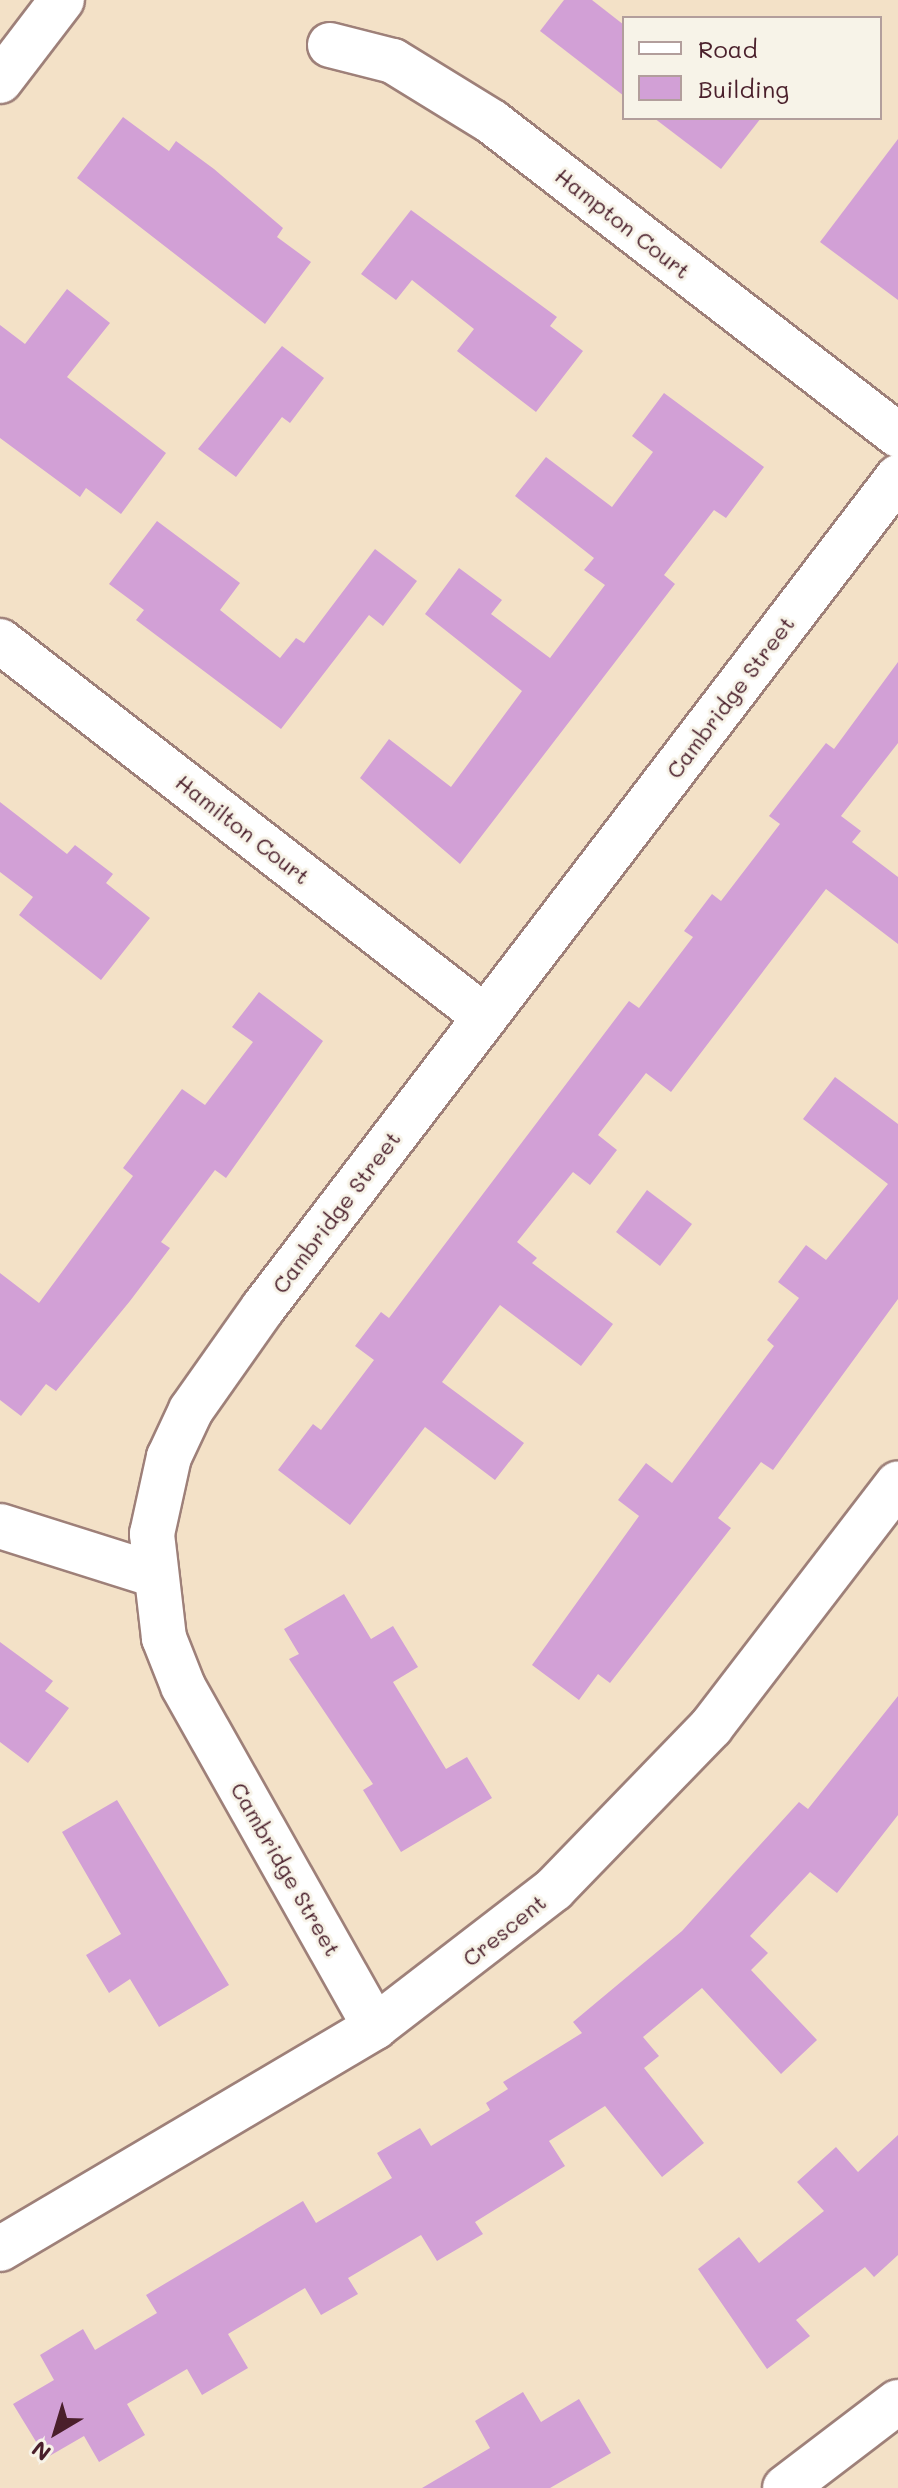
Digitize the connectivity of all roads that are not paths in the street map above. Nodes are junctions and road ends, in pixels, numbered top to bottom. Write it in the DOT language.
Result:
graph roads {
  1 [pos="62,0"];
  2 [pos="330,45"];
  3 [pos="0,81"];
  4 [pos="898,435"];
  5 [pos="898,477"];
  6 [pos="0,641"];
  7 [pos="485,1017"];
  8 [pos="898,1483"];
  9 [pos="0,1526"];
  10 [pos="152,1574"];
  11 [pos="375,2027"];
  12 [pos="0,2249"];
  13 [pos="898,2402"];
  14 [pos="785,2488"];
  1 -- 3 [label="street"];
  2 -- 4 [label="street, Hampton Court"];
  5 -- 7 [label="street, Cambridge Street"];
  6 -- 7 [label="street, Hamilton Court"];
  7 -- 10 [label="street, Cambridge Street"];
  8 -- 11 [label="street, Crescent"];
  9 -- 10 [label="street"];
  10 -- 11 [label="street, Cambridge Street"];
  11 -- 12 [label="street, Crescent"];
  13 -- 14 [label="street"];
}
